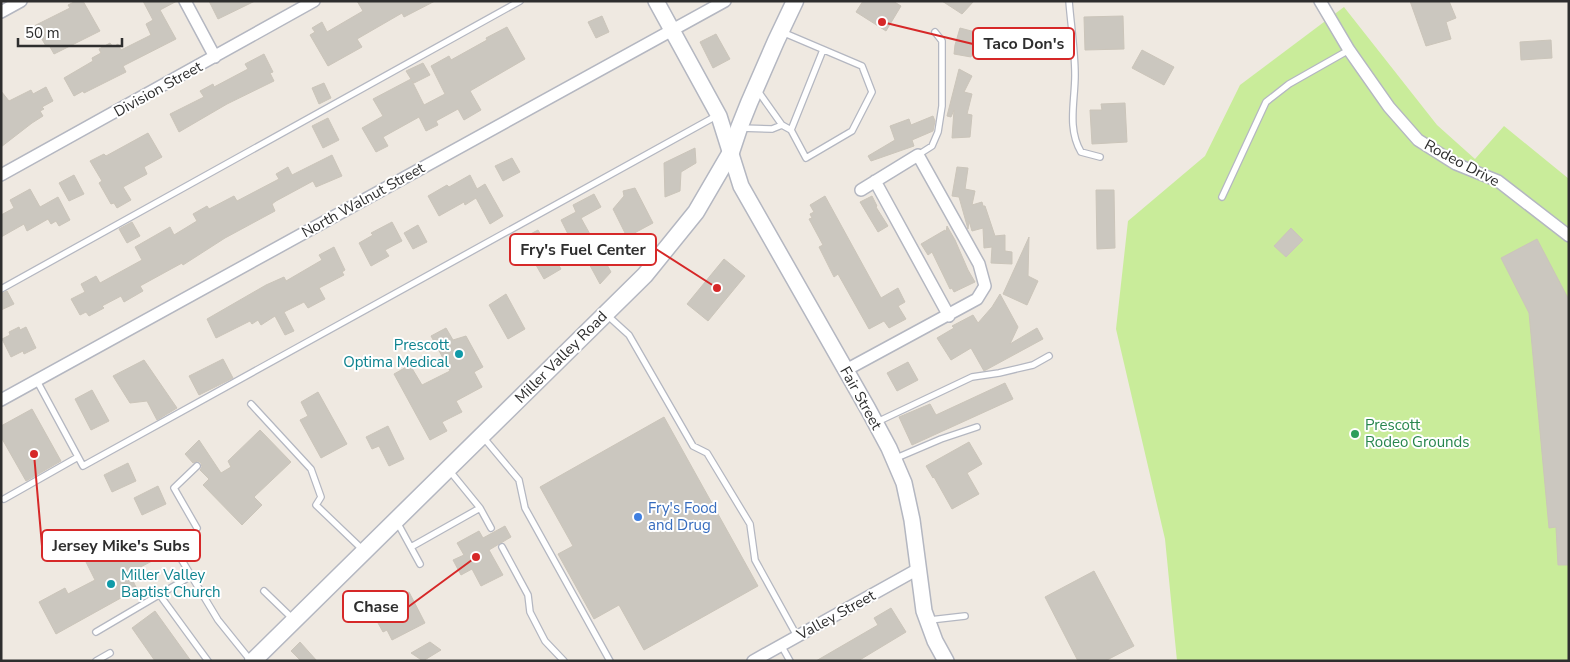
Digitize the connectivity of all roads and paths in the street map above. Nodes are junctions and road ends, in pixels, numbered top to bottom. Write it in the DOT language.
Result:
graph roads {
  1 [pos="21,1"];
  2 [pos="185,1"];
  3 [pos="314,1"];
  4 [pos="520,1"];
  5 [pos="656,1"];
  6 [pos="725,1"];
  7 [pos="795,1"];
  8 [pos="1069,1"];
  9 [pos="1320,1"];
  10 [pos="1,12"];
  11 [pos="672,30"];
  12 [pos="780,32"];
  13 [pos="935,32"];
  14 [pos="823,50"];
  15 [pos="1349,50"];
  16 [pos="215,57"];
  17 [pos="756,88"];
  18 [pos="718,114"];
  19 [pos="782,125"];
  20 [pos="739,128"];
  21 [pos="791,130"];
  22 [pos="731,152"];
  23 [pos="918,156"];
  24 [pos="1100,157"];
  25 [pos="1,175"];
  26 [pos="875,181"];
  27 [pos="861,190"];
  28 [pos="1222,197"];
  29 [pos="1569,236"];
  30 [pos="1,289"];
  31 [pos="605,314"];
  32 [pos="949,316"];
  33 [pos="1049,356"];
  34 [pos="846,370"];
  35 [pos="36,381"];
  36 [pos="1,400"];
  37 [pos="250,404"];
  38 [pos="875,423"];
  39 [pos="977,427"];
  40 [pos="482,436"];
  41 [pos="78,457"];
  42 [pos="894,459"];
  43 [pos="197,466"];
  44 [pos="448,469"];
  45 [pos="4,499"];
  46 [pos="480,508"];
  47 [pos="396,520"];
  48 [pos="196,528"];
  49 [pos="492,528"];
  50 [pos="166,534"];
  51 [pos="411,547"];
  52 [pos="502,547"];
  53 [pos="364,552"];
  54 [pos="420,564"];
  55 [pos="918,569"];
  56 [pos="191,576"];
  57 [pos="264,591"];
  58 [pos="158,594"];
  59 [pos="965,616"];
  60 [pos="294,621"];
  61 [pos="927,621"];
  62 [pos="96,632"];
  63 [pos="797,636"];
  64 [pos="781,645"];
  65 [pos="110,653"];
  66 [pos="96,661"];
  67 [pos="208,661"];
  68 [pos="252,661"];
  69 [pos="564,661"];
  70 [pos="610,661"];
  71 [pos="754,661"];
  72 [pos="790,661"];
  73 [pos="946,661"];
  1 -- 10 [label="street"];
  2 -- 16 [label="street"];
  3 -- 16 [label="street, Division Street"];
  4 -- 30 [label="lane"];
  5 -- 11 [label="street, Fair Street"];
  6 -- 11 [label="street, North Walnut Street"];
  7 -- 12 [label="main road, Miller Valley Road"];
  8 -- 24 [label="lane"];
  9 -- 15 [label="street, Rodeo Drive"];
  11 -- 18 [label="street, Fair Street"];
  11 -- 35 [label="street, North Walnut Street"];
  12 -- 14 [label="lane"];
  12 -- 17 [label="main road, Miller Valley Road"];
  13 -- 23 [label="lane"];
  14 -- 21 [label="lane"];
  14 -- 21 [label="lane"];
  15 -- 28 [label="lane"];
  15 -- 29 [label="street, Rodeo Drive"];
  16 -- 25 [label="street, Division Street"];
  17 -- 19 [label="lane"];
  17 -- 20 [label="main road, Miller Valley Road"];
  18 -- 22 [label="street, Fair Street"];
  18 -- 41 [label="lane"];
  19 -- 20 [label="lane"];
  19 -- 21 [label="lane"];
  20 -- 22 [label="main road, Miller Valley Road"];
  22 -- 31 [label="main road, Miller Valley Road"];
  22 -- 34 [label="street, Fair Street"];
  23 -- 26 [label="street"];
  23 -- 32 [label="street"];
  26 -- 27 [label="street"];
  26 -- 32 [label="street"];
  31 -- 40 [label="main road, Miller Valley Road"];
  31 -- 63 [label="lane"];
  32 -- 34 [label="street"];
  33 -- 38 [label="lane"];
  34 -- 38 [label="street, Fair Street"];
  35 -- 36 [label="street, North Walnut Street"];
  35 -- 41 [label="lane"];
  37 -- 53 [label="lane"];
  38 -- 42 [label="street, Fair Street"];
  39 -- 42 [label="lane"];
  40 -- 44 [label="main road, Miller Valley Road"];
  40 -- 70 [label="lane"];
  41 -- 45 [label="lane"];
  42 -- 55 [label="street, Fair Street"];
  43 -- 48 [label="lane"];
  44 -- 46 [label="lane"];
  44 -- 47 [label="main road, Miller Valley Road"];
  46 -- 49 [label="lane"];
  46 -- 51 [label="lane"];
  47 -- 51 [label="lane"];
  47 -- 53 [label="main road, Miller Valley Road"];
  50 -- 56 [label="lane"];
  51 -- 54 [label="lane"];
  52 -- 69 [label="lane"];
  53 -- 60 [label="main road, Miller Valley Road"];
  55 -- 61 [label="street, Fair Street"];
  55 -- 63 [label="street, Valley Street"];
  56 -- 58 [label="lane"];
  56 -- 68 [label="lane"];
  57 -- 60 [label="lane"];
  58 -- 62 [label="lane"];
  58 -- 67 [label="lane"];
  59 -- 61 [label="lane"];
  60 -- 68 [label="main road, Miller Valley Road"];
  61 -- 73 [label="street, Fair Street"];
  63 -- 64 [label="street, Valley Street"];
  64 -- 71 [label="street, Valley Street"];
  64 -- 72 [label="lane"];
  65 -- 66 [label="lane"];
}
